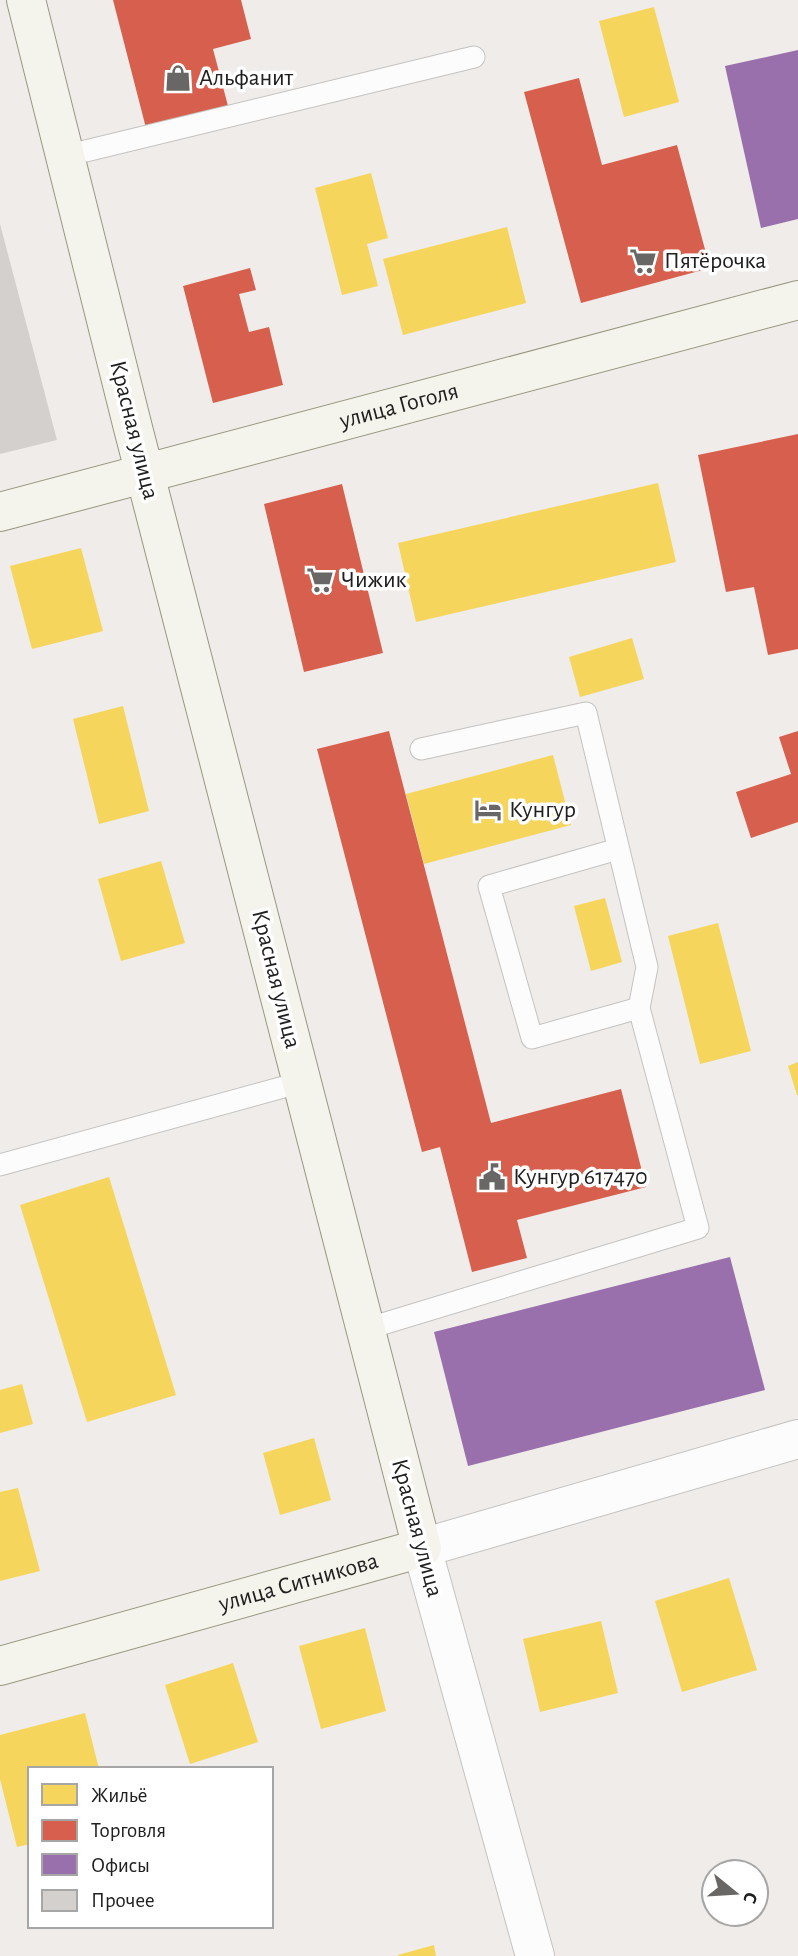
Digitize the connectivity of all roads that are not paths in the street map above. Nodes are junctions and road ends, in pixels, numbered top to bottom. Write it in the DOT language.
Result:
graph roads {
  1 [pos="26,0"];
  2 [pos="474,57"];
  3 [pos="65,156"];
  4 [pos="798,300"];
  5 [pos="145,472"];
  6 [pos="0,512"];
  7 [pos="421,749"];
  8 [pos="618,849"];
  9 [pos="639,1008"];
  10 [pos="302,1082"];
  11 [pos="0,1165"];
  12 [pos="366,1329"];
  13 [pos="798,1439"];
  14 [pos="422,1548"];
  15 [pos="0,1666"];
  16 [pos="536,1956"];
  1 -- 3 [label="main road, Красная улица"];
  2 -- 3 [label="lane"];
  3 -- 5 [label="main road, Красная улица"];
  4 -- 5 [label="main road, улица Гоголя"];
  5 -- 6 [label="main road, улица Гоголя"];
  5 -- 10 [label="main road, Красная улица"];
  7 -- 8 [label="lane"];
  8 -- 9 [label="lane"];
  8 -- 9 [label="lane"];
  9 -- 12 [label="lane"];
  10 -- 11 [label="lane"];
  10 -- 12 [label="main road, Красная улица"];
  12 -- 14 [label="main road, Красная улица"];
  13 -- 14 [label="street, улица Ситникова"];
  14 -- 15 [label="main road, улица Ситникова"];
  14 -- 16 [label="street, Красная улица"];
}
